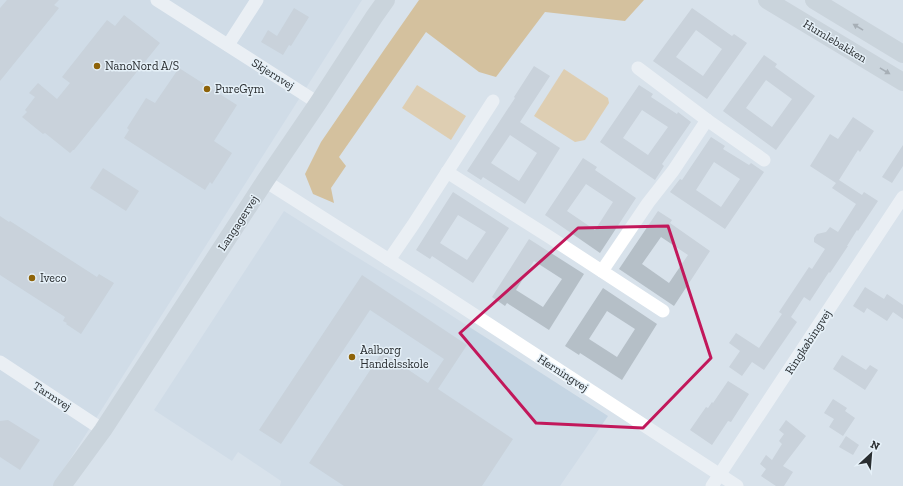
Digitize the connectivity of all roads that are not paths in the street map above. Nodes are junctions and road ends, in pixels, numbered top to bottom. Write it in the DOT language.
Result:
graph roads {
  1 [pos="157,0"];
  2 [pos="257,0"];
  3 [pos="382,0"];
  4 [pos="386,0"];
  5 [pos="767,0"];
  6 [pos="814,0"];
  7 [pos="374,17"];
  8 [pos="228,45"];
  9 [pos="903,54"];
  10 [pos="638,68"];
  11 [pos="903,82"];
  12 [pos="493,101"];
  13 [pos="318,103"];
  14 [pos="707,120"];
  15 [pos="764,160"];
  16 [pos="447,172"];
  17 [pos="265,181"];
  18 [pos="903,197"];
  19 [pos="389,260"];
  20 [pos="602,271"];
  21 [pos="663,311"];
  22 [pos="0,362"];
  23 [pos="103,430"];
  24 [pos="720,475"];
  25 [pos="62,486"];
  26 [pos="71,486"];
  27 [pos="712,486"];
  28 [pos="737,486"];
  1 -- 8 [label="street, Skjernvej"];
  2 -- 8 [label="street"];
  3 -- 7 [label="street, Langagervej"];
  4 -- 7 [label="street, Langagervej"];
  5 -- 11 [label="street, Humlebakken, one-way"];
  9 -- 6 [label="street, Humlebakken, one-way"];
  7 -- 13 [label="street, Langagervej"];
  8 -- 13 [label="street, Skjernvej"];
  10 -- 14 [label="street"];
  12 -- 16 [label="street"];
  13 -- 17 [label="street, Langagervej"];
  14 -- 15 [label="street"];
  14 -- 20 [label="street"];
  16 -- 19 [label="street"];
  16 -- 20 [label="street"];
  17 -- 19 [label="street, Herningvej"];
  17 -- 23 [label="street, Langagervej"];
  18 -- 24 [label="street, Ringkøbingvej"];
  19 -- 24 [label="street, Herningvej"];
  20 -- 21 [label="street"];
  22 -- 23 [label="street, Tarmvej"];
  23 -- 25 [label="street, Langagervej"];
  23 -- 26 [label="street, Langagervej"];
  24 -- 27 [label="street, Ringkøbingvej"];
  24 -- 28 [label="street, Herningvej"];
}
